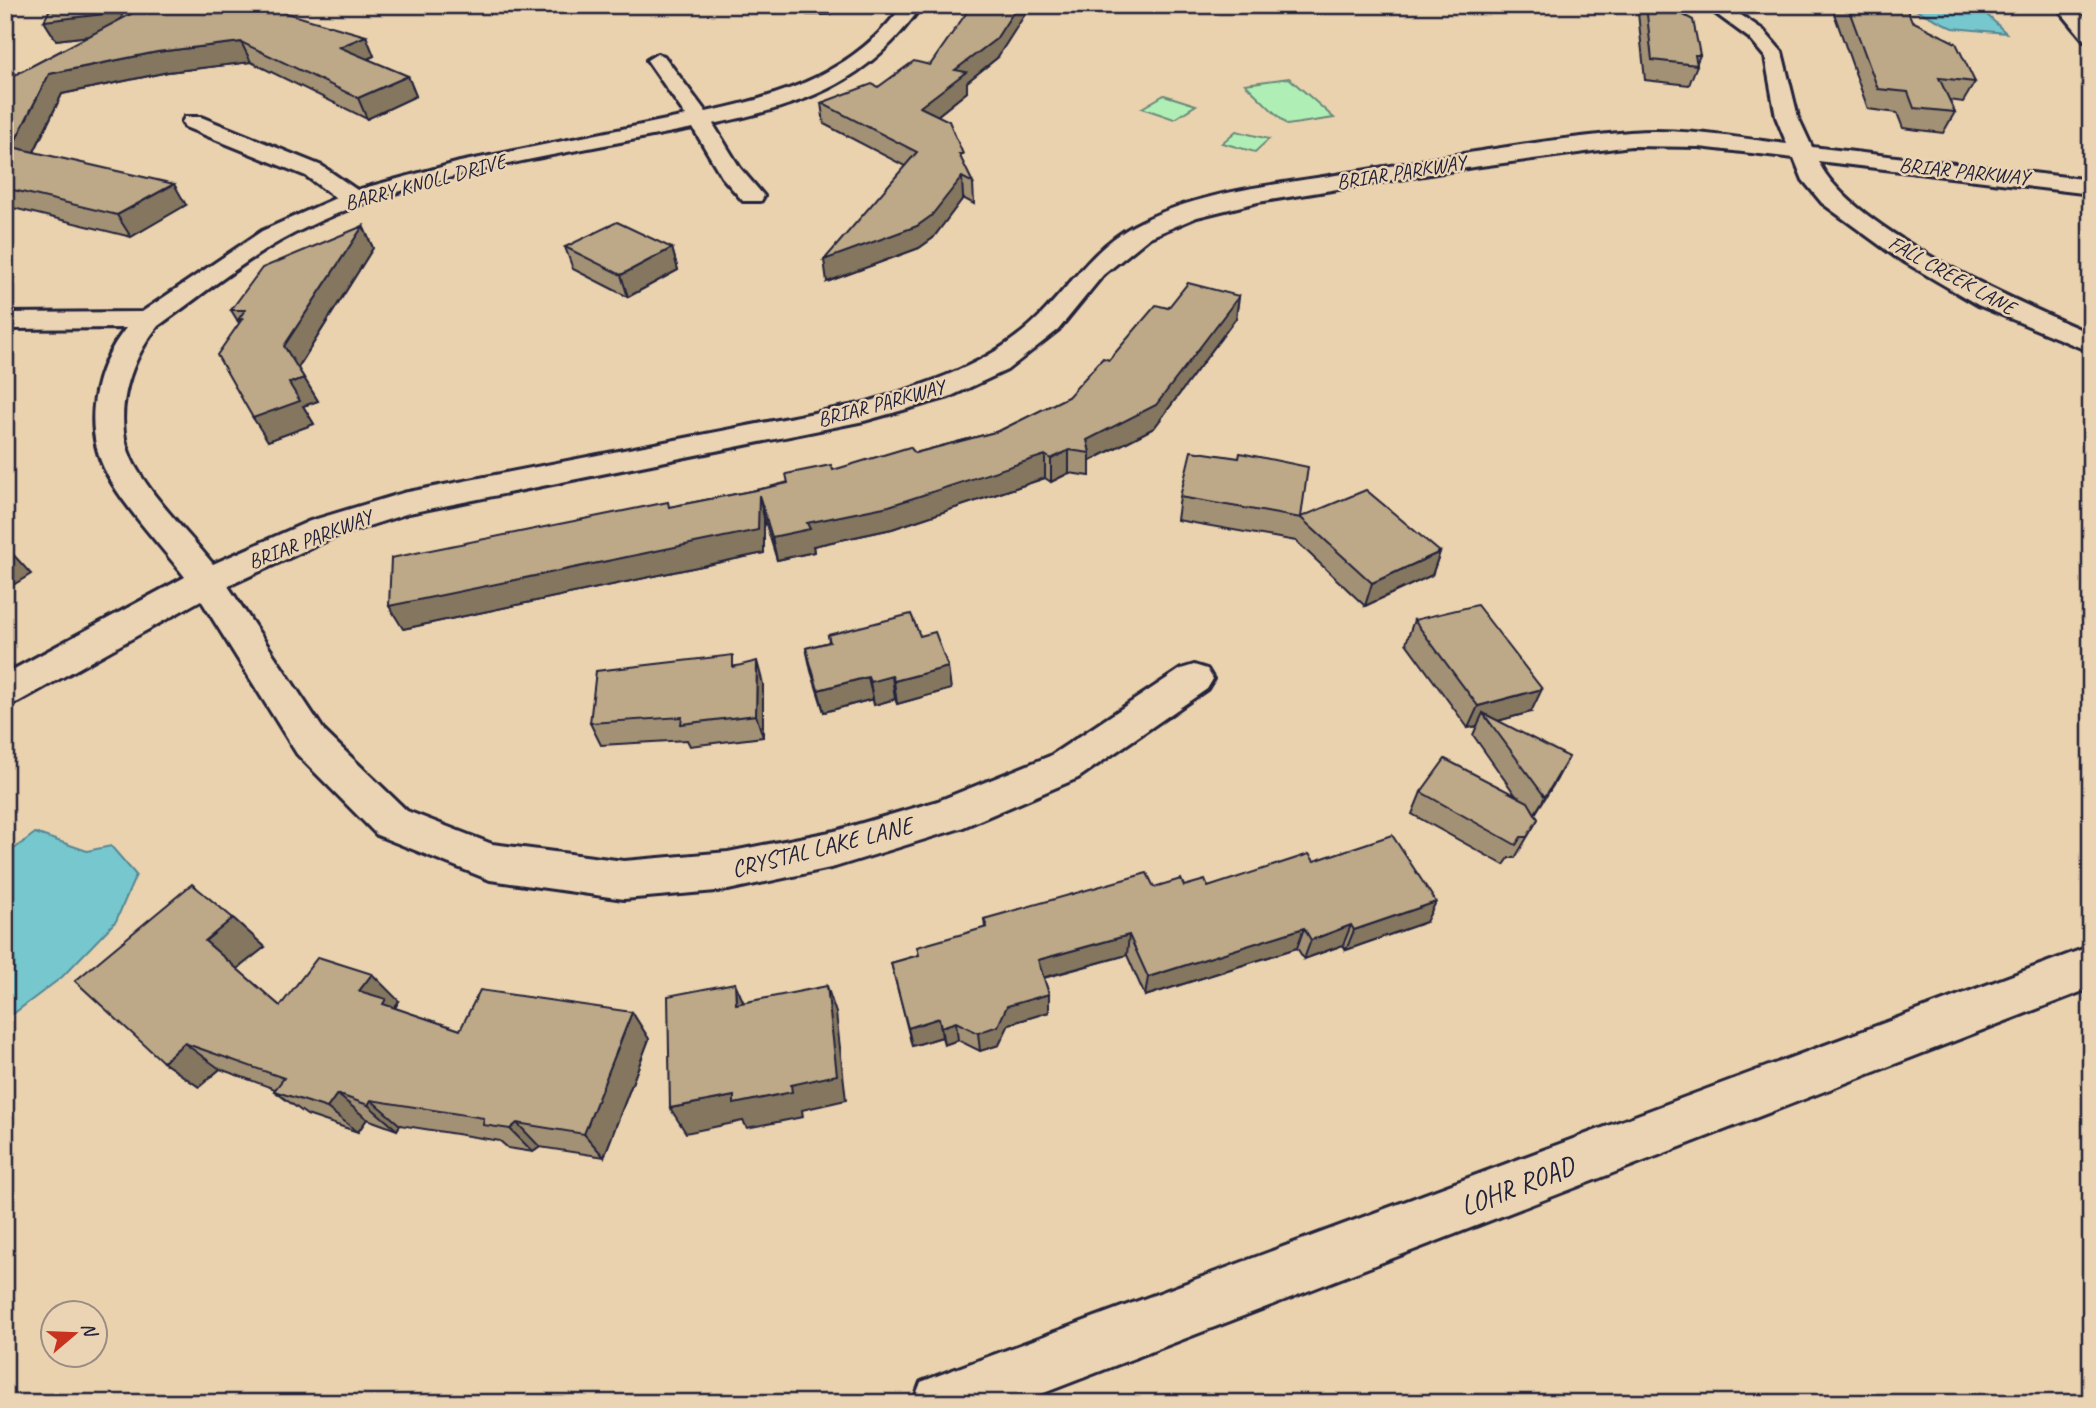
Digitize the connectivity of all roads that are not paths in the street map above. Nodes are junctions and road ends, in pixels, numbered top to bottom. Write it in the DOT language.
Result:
graph roads {
  1 [pos="914,5"];
  2 [pos="1713,5"];
  3 [pos="2064,5"];
  4 [pos="2091,36"];
  5 [pos="657,60"];
  6 [pos="698,121"];
  7 [pos="193,122"];
  8 [pos="1805,153"];
  9 [pos="2085,182"];
  10 [pos="752,196"];
  11 [pos="353,199"];
  12 [pos="148,320"];
  13 [pos="5,321"];
  14 [pos="2091,344"];
  15 [pos="207,581"];
  16 [pos="1194,679"];
  17 [pos="5,692"];
  18 [pos="2091,967"];
  19 [pos="943,1403"];
  1 -- 6 [label="street, BARRY KNOLL DRIVE"];
  2 -- 8 [label="street, FALL CREEK LANE"];
  3 -- 4 [label="street"];
  5 -- 6 [label="street"];
  6 -- 10 [label="street"];
  6 -- 11 [label="street, BARRY KNOLL DRIVE"];
  7 -- 11 [label="street"];
  8 -- 9 [label="street, BRIAR PARKWAY"];
  8 -- 14 [label="street, FALL CREEK LANE"];
  8 -- 15 [label="street, BRIAR PARKWAY"];
  11 -- 12 [label="street, BARRY KNOLL DRIVE"];
  12 -- 13 [label="street"];
  12 -- 15 [label="street, BARRY KNOLL DRIVE"];
  15 -- 16 [label="street, CRYSTAL LAKE LANE"];
  15 -- 17 [label="street, BRIAR PARKWAY"];
  18 -- 19 [label="street, LOHR ROAD"];
}
